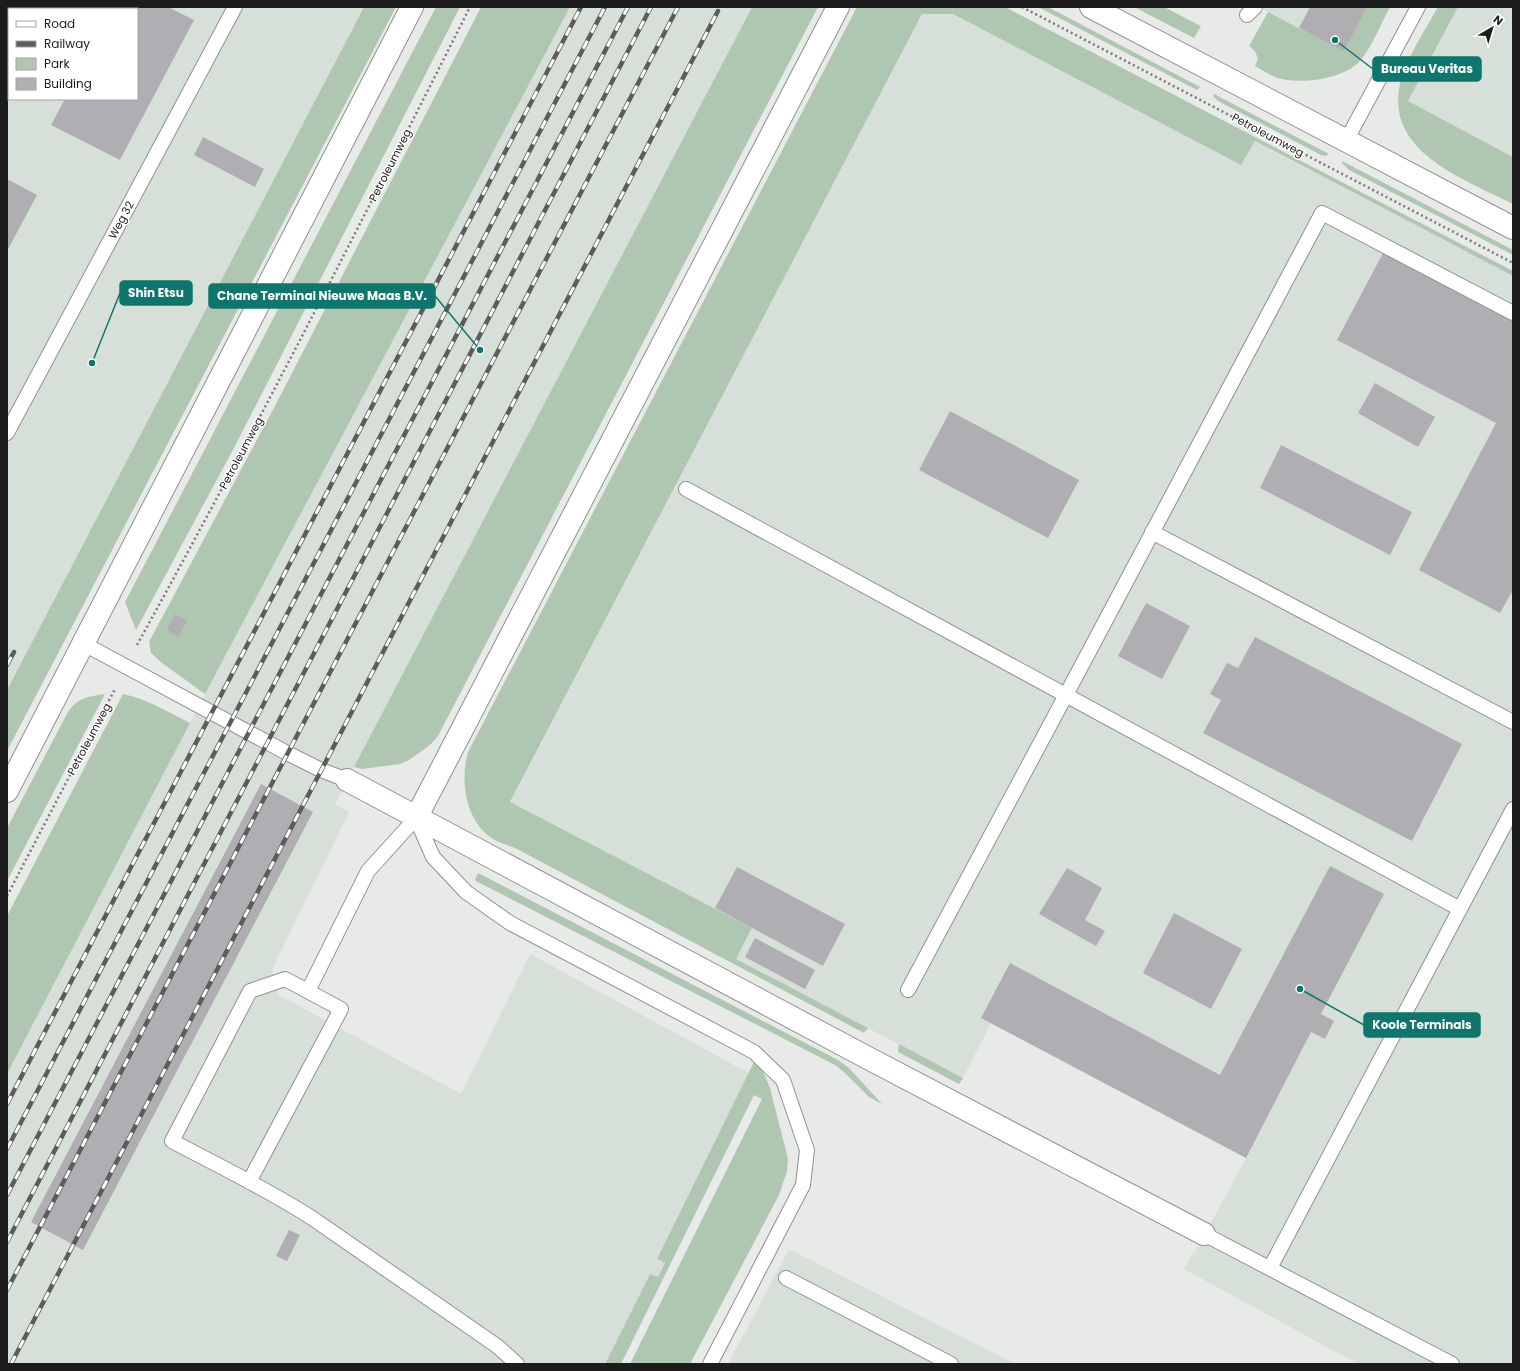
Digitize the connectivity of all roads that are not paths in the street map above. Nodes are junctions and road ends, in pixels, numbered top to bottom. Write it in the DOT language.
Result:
graph roads {
  1 [pos="235,7"];
  2 [pos="412,7"];
  3 [pos="838,7"];
  4 [pos="1091,7"];
  5 [pos="1418,7"];
  6 [pos="1346,140"];
  7 [pos="1513,228"];
  8 [pos="1513,313"];
  9 [pos="7,433"];
  10 [pos="686,490"];
  11 [pos="1152,532"];
  12 [pos="84,644"];
  13 [pos="1066,695"];
  14 [pos="1513,722"];
  15 [pos="347,780"];
  16 [pos="7,791"];
  17 [pos="1513,809"];
  18 [pos="416,818"];
  19 [pos="1460,909"];
  20 [pos="908,990"];
  21 [pos="308,991"];
  22 [pos="249,1182"];
  23 [pos="1204,1234"];
  24 [pos="1270,1268"];
  25 [pos="786,1278"];
  26 [pos="517,1364"];
  27 [pos="710,1364"];
  28 [pos="951,1364"];
  29 [pos="1452,1364"];
  1 -- 9 [label="lane, Weg 32"];
  2 -- 12 [label="street"];
  3 -- 18 [label="street"];
  4 -- 6 [label="street"];
  5 -- 6 [label="lane"];
  6 -- 7 [label="street"];
  8 -- 11 [label="lane"];
  10 -- 13 [label="lane"];
  11 -- 13 [label="lane"];
  11 -- 14 [label="lane"];
  12 -- 15 [label="lane"];
  12 -- 16 [label="street"];
  13 -- 19 [label="lane"];
  13 -- 20 [label="lane"];
  15 -- 18 [label="street"];
  17 -- 19 [label="lane"];
  18 -- 21 [label="lane"];
  18 -- 23 [label="street"];
  18 -- 27 [label="lane"];
  19 -- 24 [label="lane"];
  21 -- 22 [label="lane"];
  21 -- 22 [label="lane"];
  22 -- 26 [label="lane"];
  23 -- 24 [label="lane"];
  24 -- 29 [label="lane"];
  25 -- 28 [label="lane"];
}
